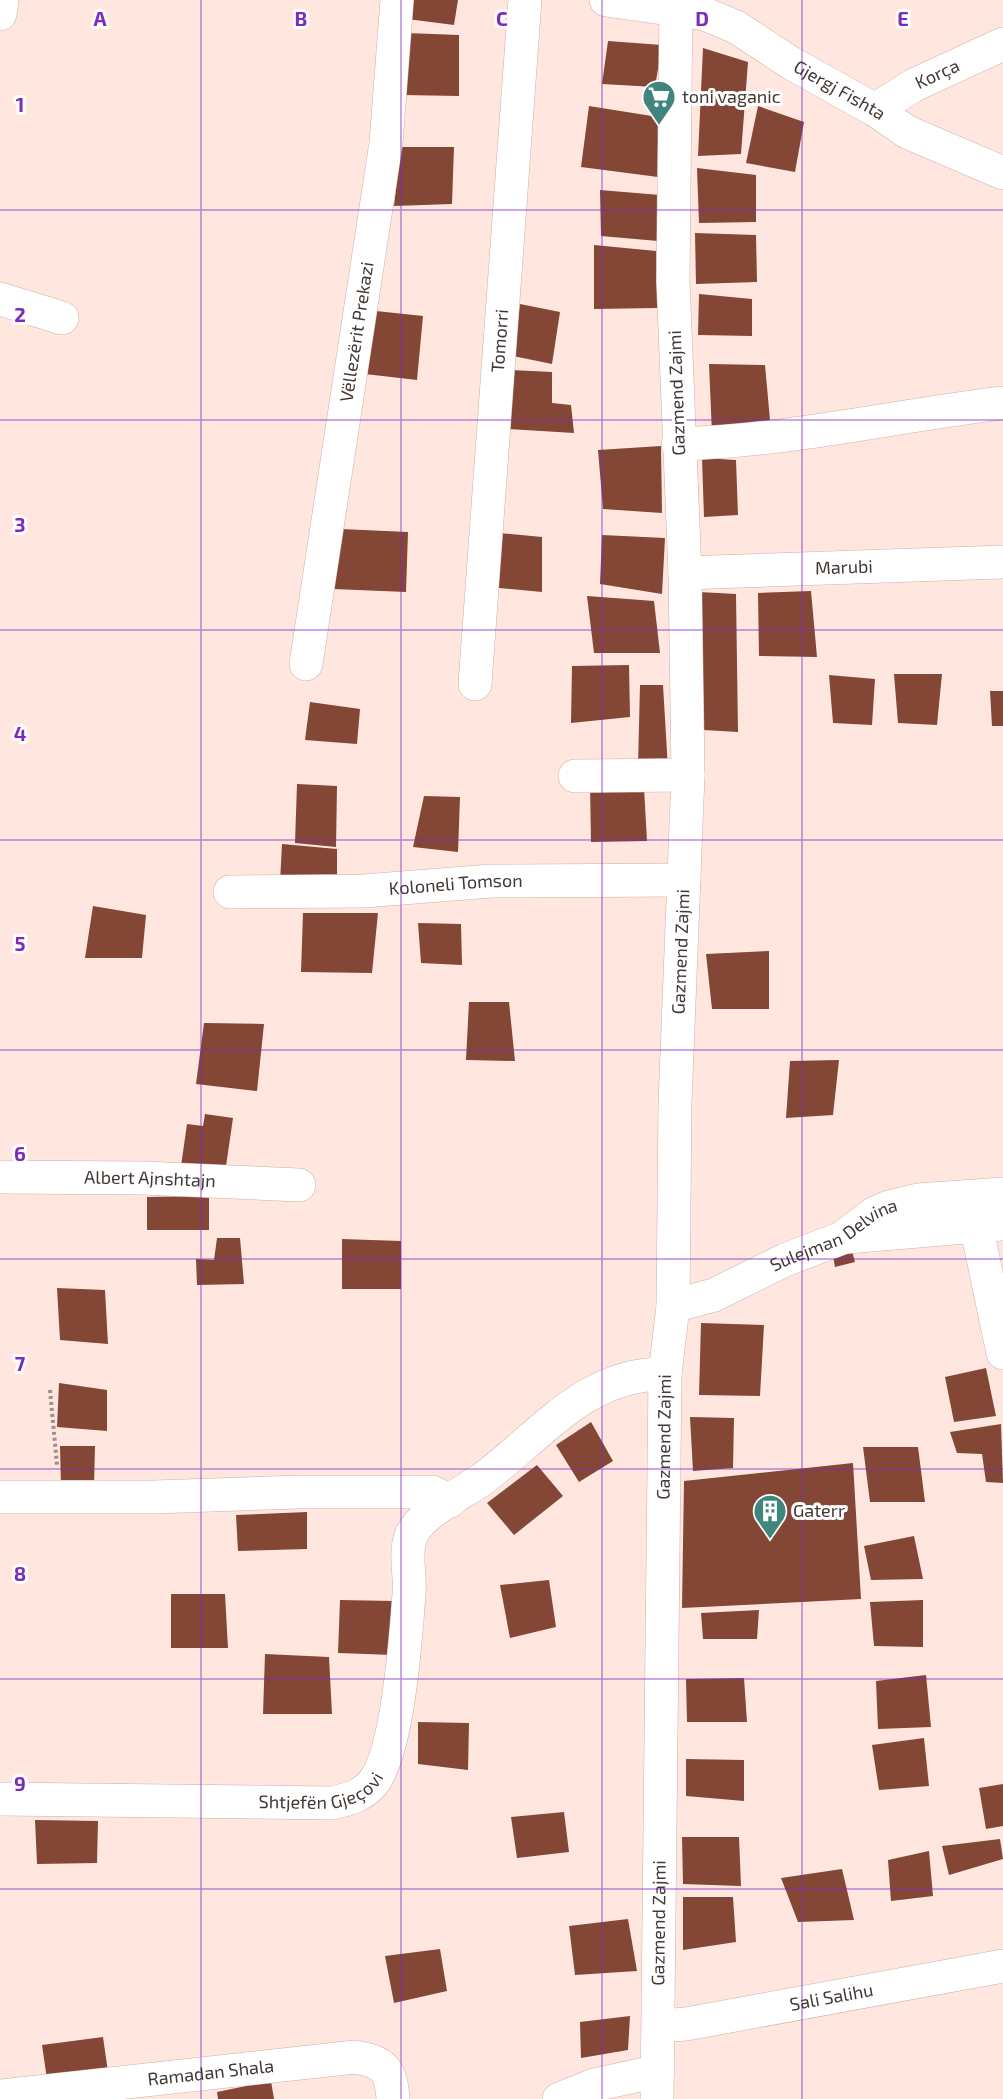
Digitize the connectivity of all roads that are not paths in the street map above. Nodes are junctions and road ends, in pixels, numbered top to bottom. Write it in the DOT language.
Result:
graph roads {
  1 [pos="2,0"];
  2 [pos="397,0"];
  3 [pos="525,0"];
  4 [pos="606,0"];
  5 [pos="676,5"];
  6 [pos="0,14"];
  7 [pos="1003,44"];
  8 [pos="874,110"];
  9 [pos="1003,173"];
  10 [pos="0,298"];
  11 [pos="62,318"];
  12 [pos="1003,403"];
  13 [pos="678,444"];
  14 [pos="1003,562"];
  15 [pos="685,573"];
  16 [pos="306,664"];
  17 [pos="475,684"];
  18 [pos="688,775"];
  19 [pos="575,776"];
  20 [pos="684,880"];
  21 [pos="230,892"];
  22 [pos="0,1177"];
  23 [pos="299,1185"];
  24 [pos="1003,1194"];
  25 [pos="989,1225"];
  26 [pos="842,1238"];
  27 [pos="673,1306"];
  28 [pos="1003,1353"];
  29 [pos="665,1374"];
  30 [pos="0,1497"];
  31 [pos="450,1501"];
  32 [pos="0,1799"];
  33 [pos="1003,1966"];
  34 [pos="660,2026"];
  35 [pos="658,2085"];
  36 [pos="0,2096"];
  37 [pos="393,2099"];
  38 [pos="560,2099"];
  1 -- 6 [label="street"];
  2 -- 16 [label="street, Vëllezërit Prekazi"];
  3 -- 17 [label="street, Tomorri"];
  4 -- 5 [label="street, Gjergj Fishta"];
  5 -- 8 [label="street, Gjergj Fishta"];
  5 -- 13 [label="street, Gazmend Zajmi"];
  7 -- 8 [label="street, Korça"];
  8 -- 9 [label="street, Gjergj Fishta"];
  10 -- 11 [label="street"];
  12 -- 13 [label="street"];
  13 -- 15 [label="street, Gazmend Zajmi"];
  14 -- 15 [label="street, Marubi"];
  15 -- 18 [label="street, Gazmend Zajmi"];
  18 -- 19 [label="street"];
  18 -- 20 [label="street, Gazmend Zajmi"];
  20 -- 21 [label="street, Koloneli Tomson"];
  20 -- 27 [label="street, Gazmend Zajmi"];
  22 -- 23 [label="street, Albert Ajnshtajn"];
  24 -- 26 [label="street, Sulejman Delvina"];
  25 -- 26 [label="street"];
  25 -- 28 [label="street"];
  26 -- 27 [label="street, Sulejman Delvina"];
  27 -- 29 [label="street, Gazmend Zajmi"];
  29 -- 31 [label="street, Shtjefën Gjeçovi"];
  29 -- 34 [label="street, Gazmend Zajmi"];
  30 -- 31 [label="street"];
  31 -- 32 [label="street, Shtjefën Gjeçovi"];
  33 -- 34 [label="street, Sali Salihu"];
  34 -- 35 [label="street, Gazmend Zajmi"];
  35 -- 38 [label="street"];
  36 -- 37 [label="street, Ramadan Shala"];
}
